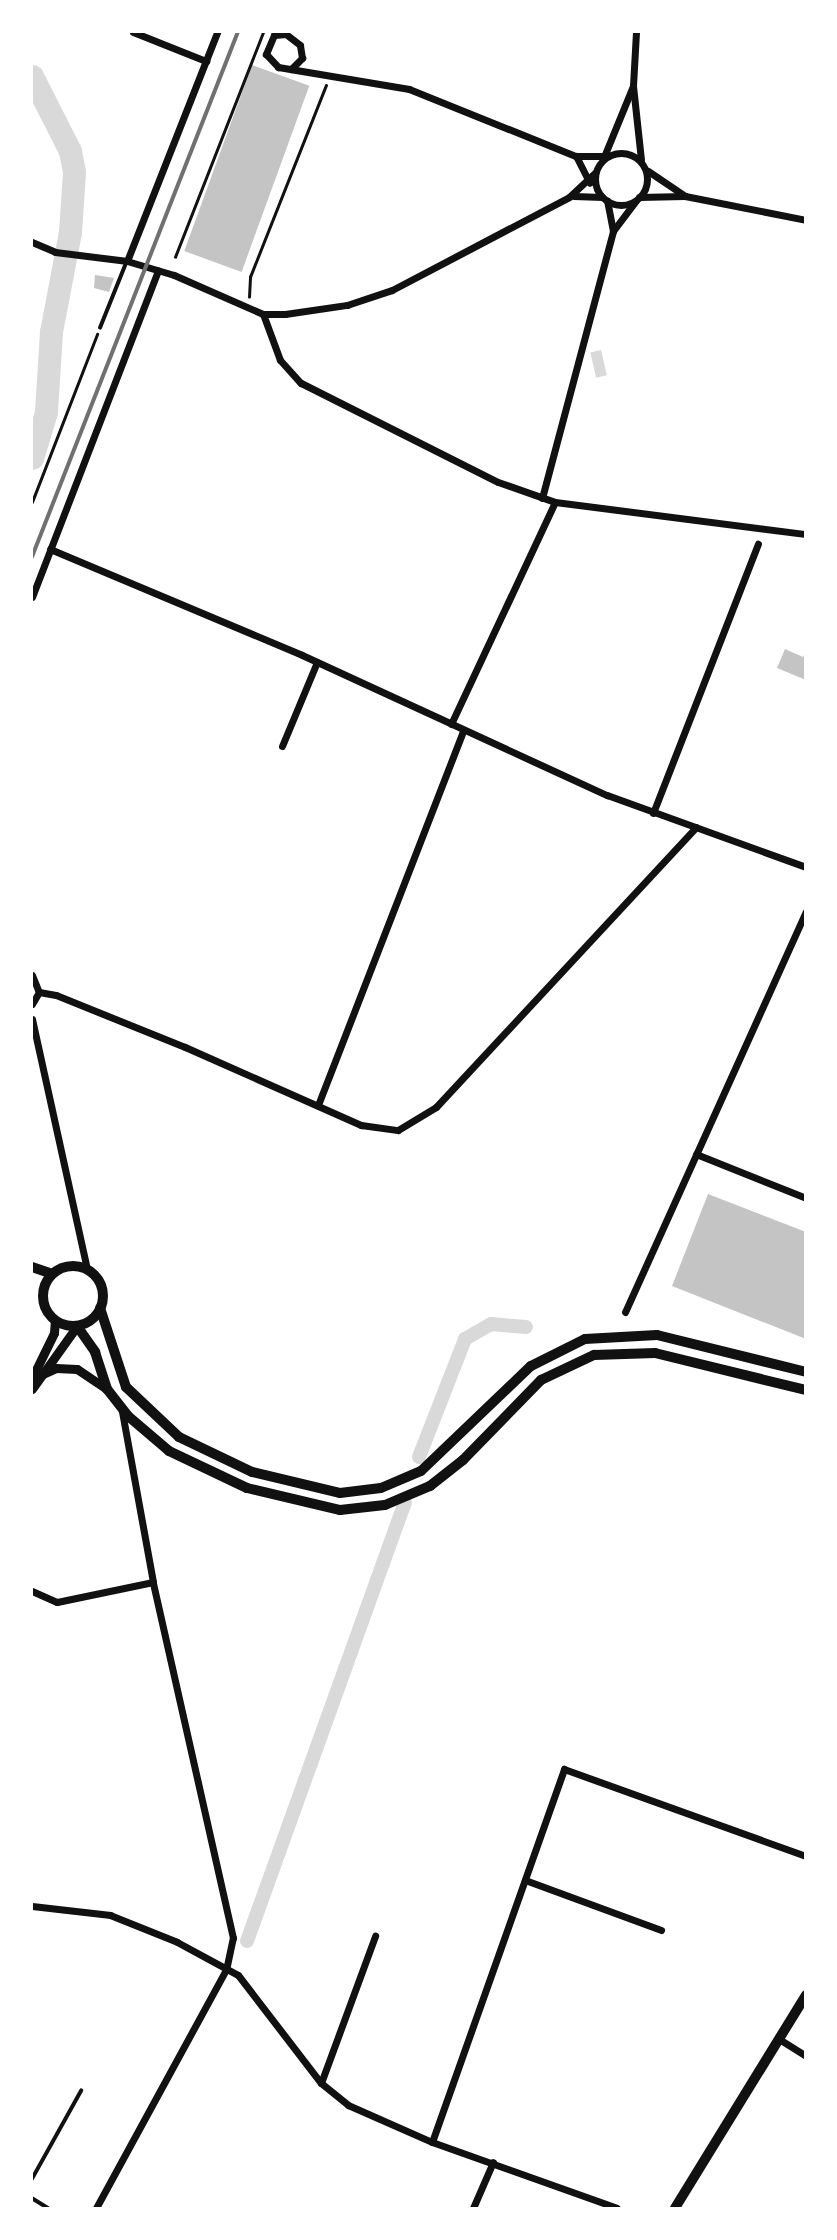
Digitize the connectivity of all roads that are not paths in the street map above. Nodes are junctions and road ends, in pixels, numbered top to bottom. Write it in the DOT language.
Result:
graph roads {
  1 [pos="134,32"];
  2 [pos="217,32"];
  3 [pos="636,32"];
  4 [pos="275,33"];
  5 [pos="292,34"];
  6 [pos="303,55"];
  7 [pos="206,61"];
  8 [pos="291,69"];
  9 [pos="322,72"];
  10 [pos="633,86"];
  11 [pos="576,156"];
  12 [pos="605,156"];
  13 [pos="641,160"];
  14 [pos="648,170"];
  15 [pos="595,173"];
  16 [pos="586,182"];
  17 [pos="602,196"];
  18 [pos="569,197"];
  19 [pos="685,197"];
  20 [pos="638,199"];
  21 [pos="806,220"];
  22 [pos="613,231"];
  23 [pos="32,242"];
  24 [pos="127,261"];
  25 [pos="158,270"];
  26 [pos="263,314"];
  27 [pos="100,328"];
  28 [pos="542,498"];
  29 [pos="555,502"];
  30 [pos="806,534"];
  31 [pos="758,544"];
  32 [pos="50,550"];
  33 [pos="32,597"];
  34 [pos="317,662"];
  35 [pos="452,724"];
  36 [pos="463,732"];
  37 [pos="282,746"];
  38 [pos="653,813"];
  39 [pos="696,827"];
  40 [pos="806,867"];
  41 [pos="806,912"];
  42 [pos="32,975"];
  43 [pos="39,992"];
  44 [pos="32,1004"];
  45 [pos="32,1019"];
  46 [pos="318,1105"];
  47 [pos="696,1154"];
  48 [pos="806,1198"];
  49 [pos="32,1267"];
  50 [pos="87,1270"];
  51 [pos="52,1274"];
  52 [pos="32,1288"];
  53 [pos="43,1297"];
  54 [pos="100,1308"];
  55 [pos="625,1312"];
  56 [pos="55,1320"];
  57 [pos="77,1326"];
  58 [pos="806,1372"];
  59 [pos="36,1377"];
  60 [pos="32,1389"];
  61 [pos="107,1389"];
  62 [pos="806,1390"];
  63 [pos="122,1408"];
  64 [pos="153,1583"];
  65 [pos="32,1591"];
  66 [pos="806,1856"];
  67 [pos="525,1880"];
  68 [pos="32,1906"];
  69 [pos="661,1930"];
  70 [pos="375,1936"];
  71 [pos="226,1970"];
  72 [pos="806,1996"];
  73 [pos="779,2039"];
  74 [pos="806,2056"];
  75 [pos="321,2083"];
  76 [pos="81,2091"];
  77 [pos="432,2142"];
  78 [pos="493,2162"];
  79 [pos="32,2179"];
  80 [pos="32,2199"];
  81 [pos="48,2208"];
  82 [pos="96,2208"];
  83 [pos="472,2208"];
  84 [pos="617,2208"];
  85 [pos="675,2208"];
  1 -- 7 [label="street"];
  2 -- 7 [label="street"];
  3 -- 10 [label="street"];
  4 -- 5 [label="street"];
  4 -- 8 [label="street"];
  5 -- 6 [label="street"];
  6 -- 8 [label="street"];
  6 -- 9 [label="street"];
  7 -- 24 [label="street"];
  8 -- 9 [label="street"];
  9 -- 11 [label="street"];
  10 -- 12 [label="street"];
  10 -- 13 [label="street"];
  11 -- 12 [label="street"];
  11 -- 16 [label="street"];
  12 -- 13 [label="street"];
  12 -- 15 [label="street"];
  13 -- 14 [label="street"];
  14 -- 19 [label="street"];
  14 -- 20 [label="street"];
  15 -- 16 [label="street"];
  15 -- 17 [label="street"];
  16 -- 17 [label="street"];
  16 -- 18 [label="street"];
  17 -- 18 [label="street"];
  17 -- 20 [label="street"];
  17 -- 22 [label="street"];
  18 -- 26 [label="street"];
  19 -- 20 [label="street"];
  19 -- 21 [label="street"];
  20 -- 22 [label="street"];
  22 -- 28 [label="street"];
  23 -- 24 [label="street"];
  24 -- 25 [label="street"];
  24 -- 27 [label="lane"];
  25 -- 26 [label="street"];
  25 -- 32 [label="street"];
  26 -- 28 [label="street"];
  28 -- 29 [label="street"];
  29 -- 30 [label="street"];
  29 -- 35 [label="street"];
  31 -- 38 [label="street"];
  32 -- 33 [label="street"];
  32 -- 34 [label="street"];
  34 -- 35 [label="street"];
  34 -- 37 [label="street"];
  35 -- 36 [label="street"];
  36 -- 38 [label="street"];
  36 -- 46 [label="street"];
  38 -- 39 [label="street"];
  39 -- 40 [label="street"];
  39 -- 46 [label="street"];
  41 -- 47 [label="street"];
  42 -- 43 [label="street"];
  43 -- 44 [label="street"];
  43 -- 46 [label="street"];
  45 -- 50 [label="street"];
  47 -- 48 [label="street"];
  47 -- 55 [label="street"];
  49 -- 51 [label="main road"];
  50 -- 51 [label="main road"];
  50 -- 54 [label="main road"];
  51 -- 53 [label="main road"];
  52 -- 53 [label="main road"];
  53 -- 56 [label="main road"];
  54 -- 57 [label="main road"];
  54 -- 58 [label="main road"];
  56 -- 57 [label="main road"];
  56 -- 59 [label="street"];
  57 -- 59 [label="street"];
  57 -- 61 [label="main road"];
  59 -- 60 [label="street"];
  59 -- 61 [label="street"];
  61 -- 63 [label="main road"];
  62 -- 63 [label="main road"];
  63 -- 64 [label="street"];
  64 -- 65 [label="street"];
  64 -- 71 [label="street"];
  66 -- 67 [label="street"];
  67 -- 69 [label="street"];
  67 -- 77 [label="street"];
  68 -- 71 [label="street"];
  70 -- 75 [label="street"];
  71 -- 75 [label="street"];
  71 -- 82 [label="street"];
  72 -- 73 [label="main road"];
  73 -- 74 [label="street"];
  73 -- 85 [label="main road"];
  75 -- 77 [label="street"];
  76 -- 79 [label="lane"];
  77 -- 78 [label="street"];
  78 -- 83 [label="street"];
  78 -- 84 [label="street"];
  80 -- 81 [label="lane"];
}
